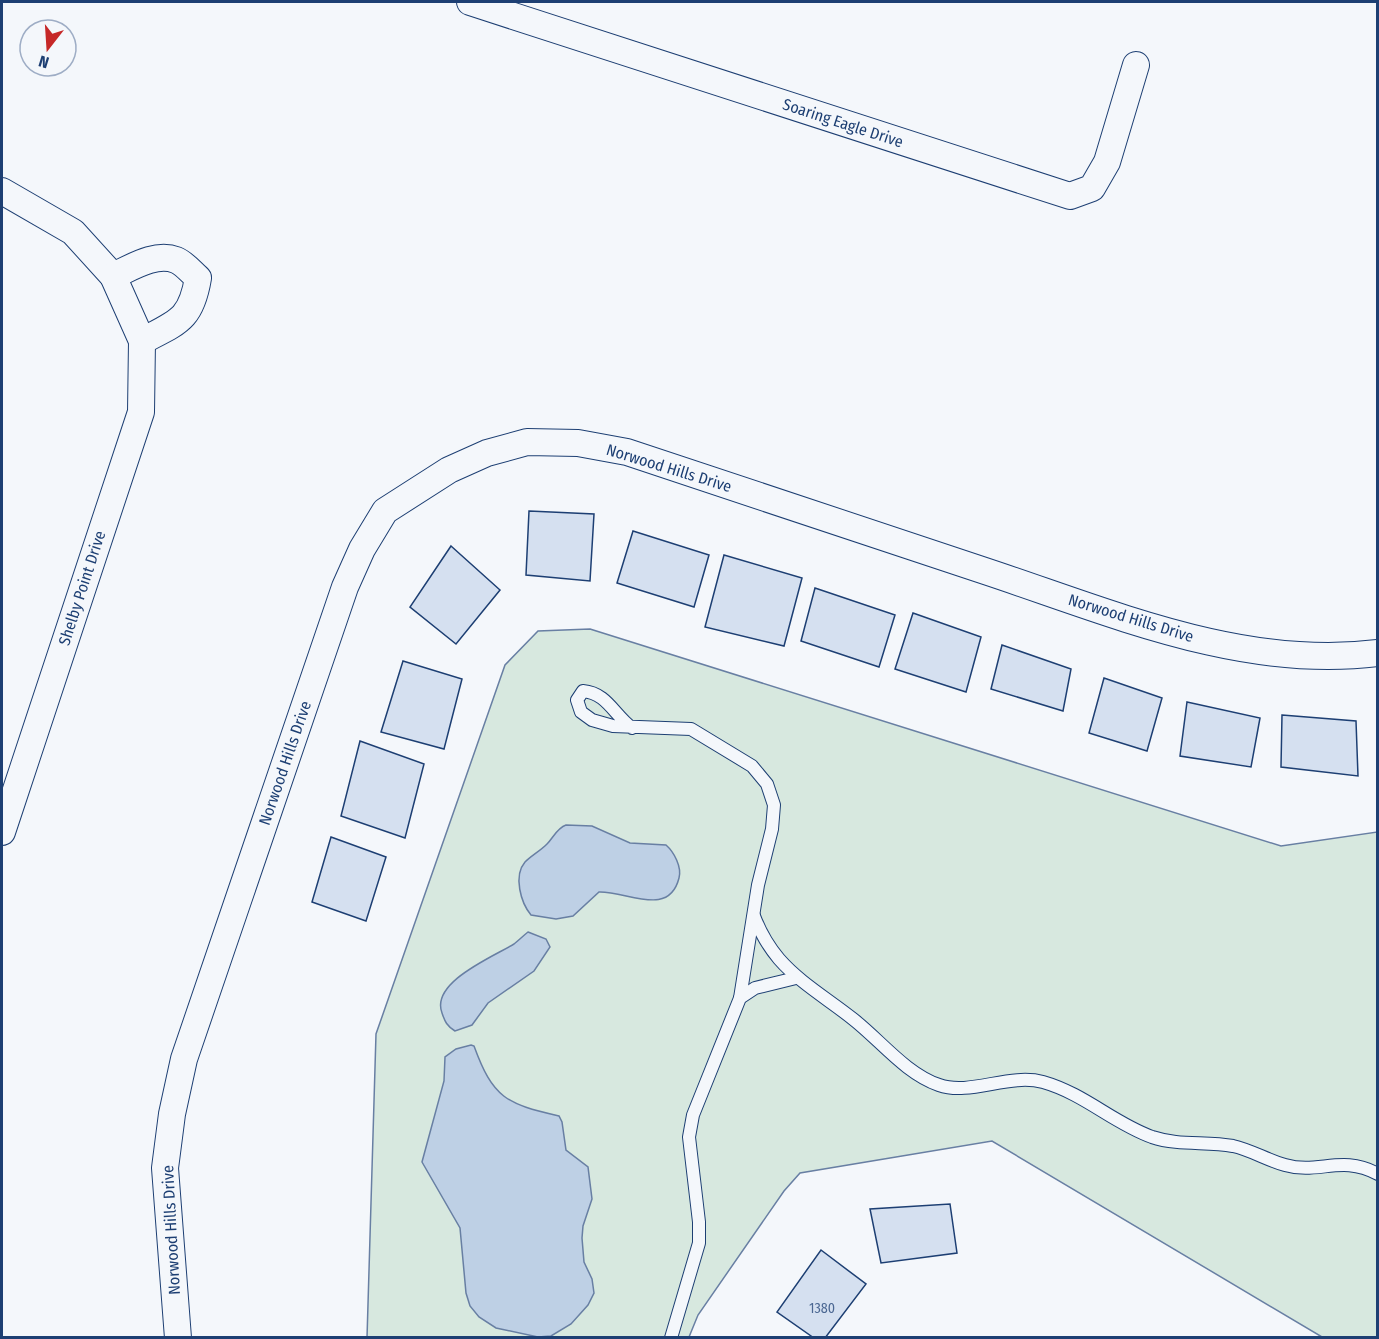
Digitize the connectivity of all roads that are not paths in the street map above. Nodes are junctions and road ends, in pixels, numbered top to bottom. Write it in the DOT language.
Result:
graph roads {
  1 [pos="470,2"];
  2 [pos="1136,65"];
  3 [pos="2,191"];
  4 [pos="113,276"];
  5 [pos="142,341"];
  6 [pos="1377,653"];
  7 [pos="632,728"];
  8 [pos="11,776"];
  9 [pos="2,832"];
  10 [pos="754,916"];
  11 [pos="796,978"];
  12 [pos="740,998"];
  13 [pos="1377,1174"];
  14 [pos="178,1338"];
  15 [pos="671,1338"];
  1 -- 2 [label="street, Soaring Eagle Drive"];
  3 -- 4 [label="street, Shelby Point Drive"];
  4 -- 5 [label="street, Shelby Point Drive"];
  4 -- 5 [label="street"];
  5 -- 8 [label="street, Shelby Point Drive"];
  6 -- 14 [label="street, Norwood Hills Drive"];
  7 -- 10 [label="lane"];
  8 -- 9 [label="street, Shelby Point Drive"];
  10 -- 11 [label="lane"];
  10 -- 12 [label="lane"];
  11 -- 12 [label="lane"];
  11 -- 13 [label="lane"];
  12 -- 15 [label="lane"];
}
